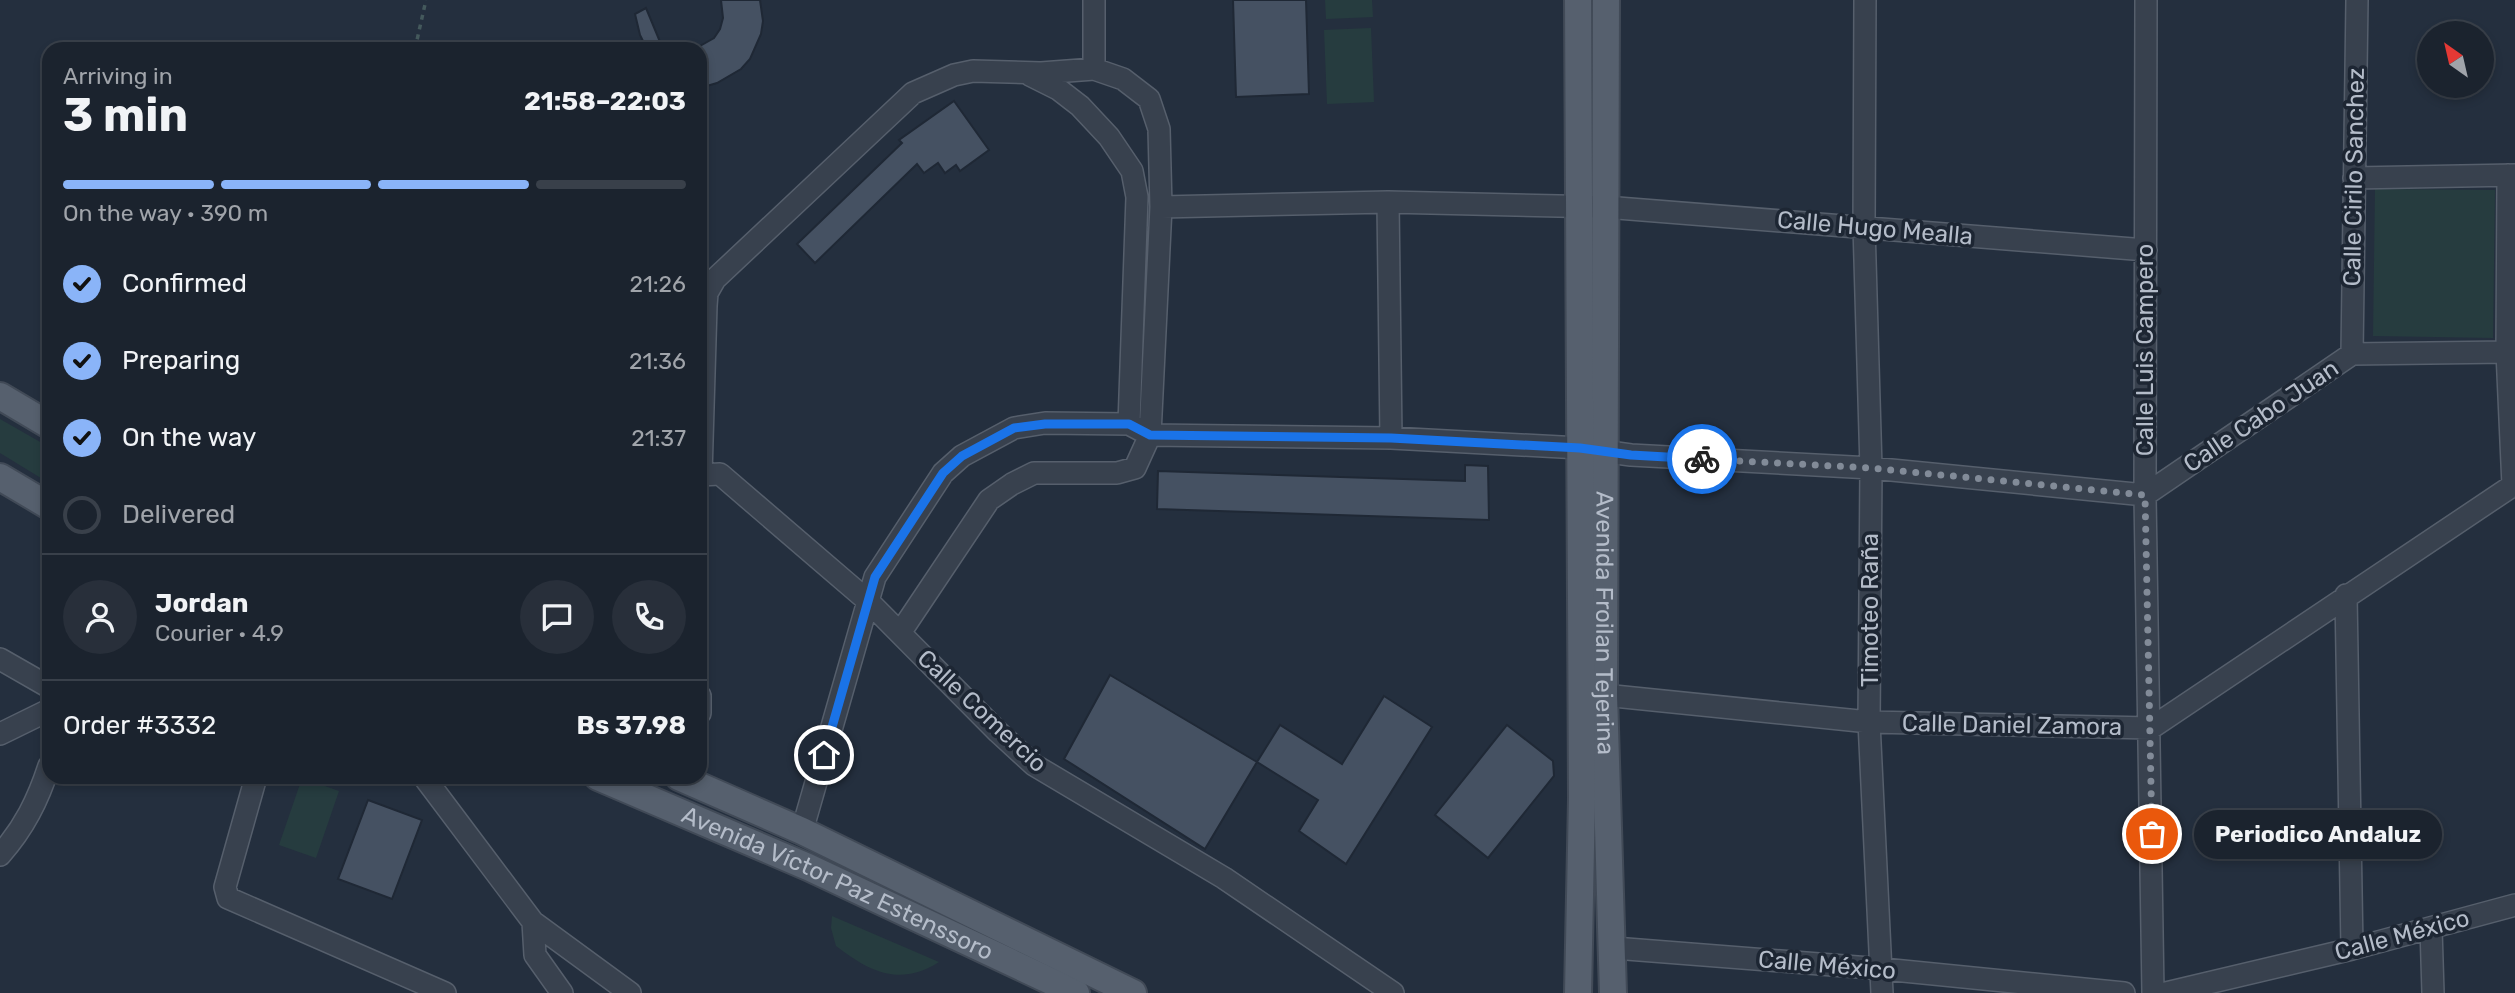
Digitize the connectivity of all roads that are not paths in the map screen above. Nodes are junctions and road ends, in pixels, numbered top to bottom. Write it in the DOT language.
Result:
graph roads {
  1 [pos="1094,0"];
  2 [pos="1578,0"];
  3 [pos="1606,0"];
  4 [pos="1865,0"];
  5 [pos="2146,0"];
  6 [pos="2357,0"];
  7 [pos="1094,69"];
  8 [pos="1026,73"];
  9 [pos="2512,175"];
  10 [pos="2354,178"];
  11 [pos="1388,202"];
  12 [pos="1579,206"];
  13 [pos="1161,207"];
  14 [pos="1605,207"];
  15 [pos="1864,226"];
  16 [pos="2146,250"];
  17 [pos="707,300"];
  18 [pos="2507,352"];
  19 [pos="2353,354"];
  20 [pos="0,396"];
  21 [pos="42,421"];
  22 [pos="1129,424"];
  23 [pos="1150,435"];
  24 [pos="1391,438"];
  25 [pos="1592,450"];
  26 [pos="1871,468"];
  27 [pos="707,475"];
  28 [pos="0,477"];
  29 [pos="2514,485"];
  30 [pos="2145,495"];
  31 [pos="42,502"];
  32 [pos="2346,595"];
  33 [pos="869,602"];
  34 [pos="900,634"];
  35 [pos="0,659"];
  36 [pos="42,683"];
  37 [pos="1604,695"];
  38 [pos="42,713"];
  39 [pos="1869,722"];
  40 [pos="2151,728"];
  41 [pos="0,734"];
  42 [pos="43,784"];
  43 [pos="254,784"];
  44 [pos="429,784"];
  45 [pos="614,784"];
  46 [pos="695,784"];
  47 [pos="1582,799"];
  48 [pos="802,831"];
  49 [pos="0,855"];
  50 [pos="2515,905"];
  51 [pos="533,922"];
  52 [pos="2431,928"];
  53 [pos="1614,947"];
  54 [pos="2352,949"];
  55 [pos="1883,969"];
  56 [pos="445,993"];
  57 [pos="562,993"];
  58 [pos="630,993"];
  59 [pos="1076,993"];
  60 [pos="1133,993"];
  61 [pos="1393,993"];
  62 [pos="1578,993"];
  63 [pos="1592,993"];
  64 [pos="1614,993"];
  65 [pos="1882,993"];
  66 [pos="2124,993"];
  67 [pos="2154,993"];
  68 [pos="2166,993"];
  69 [pos="2433,993"];
  1 -- 7 [label="street"];
  2 -- 12 [label="main road, Avenida Froilan Tejerina"];
  3 -- 14 [label="main road, Avenida Froilan Tejerina"];
  4 -- 15 [label="street, Timoteo Raña"];
  5 -- 16 [label="street, Calle Luis Campero"];
  6 -- 10 [label="street, Calle Cirilo Sanchez"];
  7 -- 8 [label="street"];
  7 -- 13 [label="street"];
  8 -- 17 [label="street"];
  8 -- 22 [label="street"];
  9 -- 10 [label="street"];
  9 -- 18 [label="street"];
  10 -- 19 [label="street, Calle Cirilo Sanchez"];
  11 -- 12 [label="street, Calle Hugo Mealla"];
  11 -- 13 [label="street, Calle Hugo Mealla"];
  11 -- 24 [label="street"];
  12 -- 14 [label="street, Calle Hugo Mealla"];
  12 -- 25 [label="main road, Avenida Froilan Tejerina"];
  13 -- 23 [label="street"];
  14 -- 15 [label="street, Calle Hugo Mealla"];
  14 -- 25 [label="main road, Avenida Froilan Tejerina"];
  15 -- 16 [label="street, Calle Hugo Mealla"];
  15 -- 26 [label="street, Timoteo Raña"];
  16 -- 30 [label="street, Calle Luis Campero"];
  18 -- 19 [label="street, Calle Cabo Juan"];
  18 -- 29 [label="street"];
  19 -- 30 [label="street, Calle Cabo Juan"];
  20 -- 21 [label="main road"];
  22 -- 23 [label="street"];
  22 -- 33 [label="street"];
  23 -- 24 [label="street"];
  23 -- 34 [label="street"];
  24 -- 25 [label="street"];
  25 -- 26 [label="street"];
  25 -- 37 [label="main road, Avenida Froilan Tejerina"];
  25 -- 47 [label="main road, Avenida Froilan Tejerina"];
  26 -- 30 [label="street"];
  26 -- 39 [label="street, Timoteo Raña"];
  27 -- 33 [label="street, Calle Comercio"];
  28 -- 31 [label="main road"];
  29 -- 32 [label="street, Calle Daniel Zamora"];
  30 -- 40 [label="street, Calle Luis Campero"];
  32 -- 40 [label="street, Calle Daniel Zamora"];
  32 -- 54 [label="street"];
  33 -- 34 [label="street, Calle Comercio"];
  33 -- 48 [label="street"];
  34 -- 61 [label="street, Calle Comercio"];
  35 -- 36 [label="street"];
  37 -- 39 [label="street, Calle Daniel Zamora"];
  37 -- 53 [label="main road, Avenida Froilan Tejerina"];
  38 -- 41 [label="street"];
  39 -- 40 [label="street, Calle Daniel Zamora"];
  39 -- 55 [label="street, Timoteo Raña"];
  40 -- 67 [label="street, Calle Luis Campero"];
  42 -- 49 [label="street"];
  43 -- 56 [label="street"];
  44 -- 51 [label="street"];
  45 -- 59 [label="main road, Avenida Víctor Paz Estenssoro"];
  46 -- 48 [label="main road, Avenida Víctor Paz Estenssoro"];
  47 -- 62 [label="main road, Avenida Froilan Tejerina"];
  47 -- 63 [label="main road"];
  48 -- 60 [label="main road, Avenida Víctor Paz Estenssoro"];
  50 -- 52 [label="street, Calle México"];
  51 -- 57 [label="street"];
  51 -- 58 [label="street"];
  52 -- 54 [label="street, Calle México"];
  52 -- 69 [label="street"];
  53 -- 55 [label="street, Calle México"];
  53 -- 64 [label="main road, Avenida Froilan Tejerina"];
  54 -- 68 [label="street, Calle México"];
  55 -- 65 [label="street, Timoteo Raña"];
  55 -- 66 [label="street, Calle México"];
}
